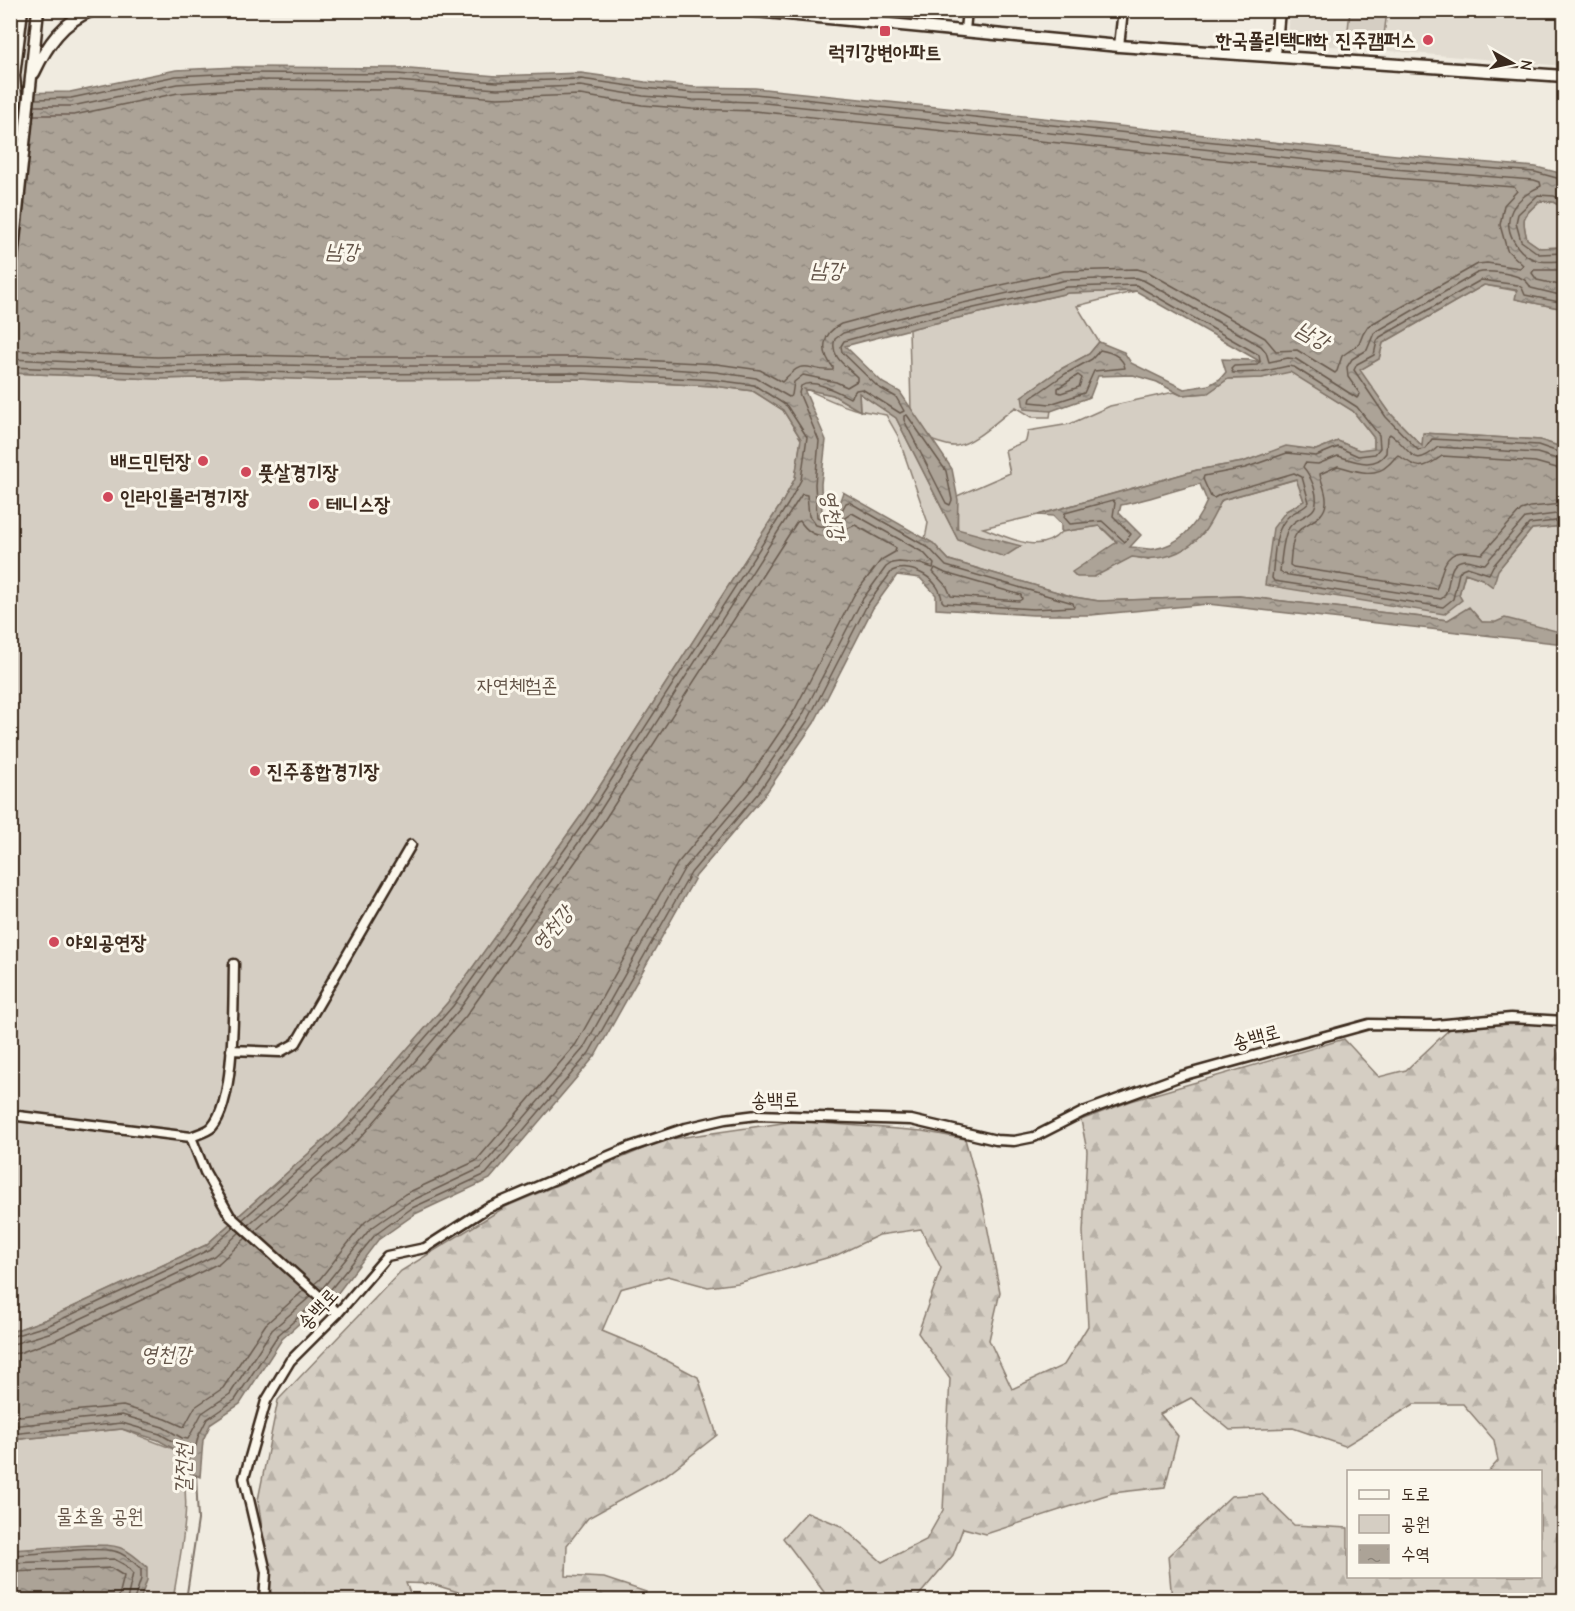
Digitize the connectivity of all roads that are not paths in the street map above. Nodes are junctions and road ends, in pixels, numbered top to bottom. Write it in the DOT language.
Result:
graph roads {
  1 [pos="22,10"];
  2 [pos="38,10"];
  3 [pos="93,10"];
  4 [pos="745,10"];
  5 [pos="967,10"];
  6 [pos="1123,10"];
  7 [pos="1279,10"];
  8 [pos="965,30"];
  9 [pos="1119,46"];
  10 [pos="1275,55"];
  11 [pos="10,62"];
  12 [pos="14,76"];
  13 [pos="1564,76"];
  14 [pos="30,82"];
  15 [pos="10,148"];
  16 [pos="10,279"];
  17 [pos="411,845"];
  18 [pos="234,964"];
  19 [pos="1564,1021"];
  20 [pos="231,1050"];
  21 [pos="10,1115"];
  22 [pos="191,1137"];
  23 [pos="338,1313"];
  24 [pos="264,1600"];
  1 -- 12 [label="street"];
  2 -- 14 [label="street"];
  3 -- 14 [label="street"];
  4 -- 8 [label="street"];
  5 -- 8 [label="street"];
  6 -- 9 [label="street"];
  7 -- 10 [label="street"];
  8 -- 9 [label="street"];
  9 -- 10 [label="street"];
  10 -- 13 [label="street"];
  11 -- 12 [label="street"];
  12 -- 15 [label="street"];
  14 -- 16 [label="street"];
  17 -- 20 [label="street"];
  18 -- 20 [label="street"];
  19 -- 23 [label="street, 송백로"];
  20 -- 22 [label="street"];
  21 -- 22 [label="street"];
  22 -- 23 [label="street"];
  23 -- 24 [label="street, 송백로"];
}
